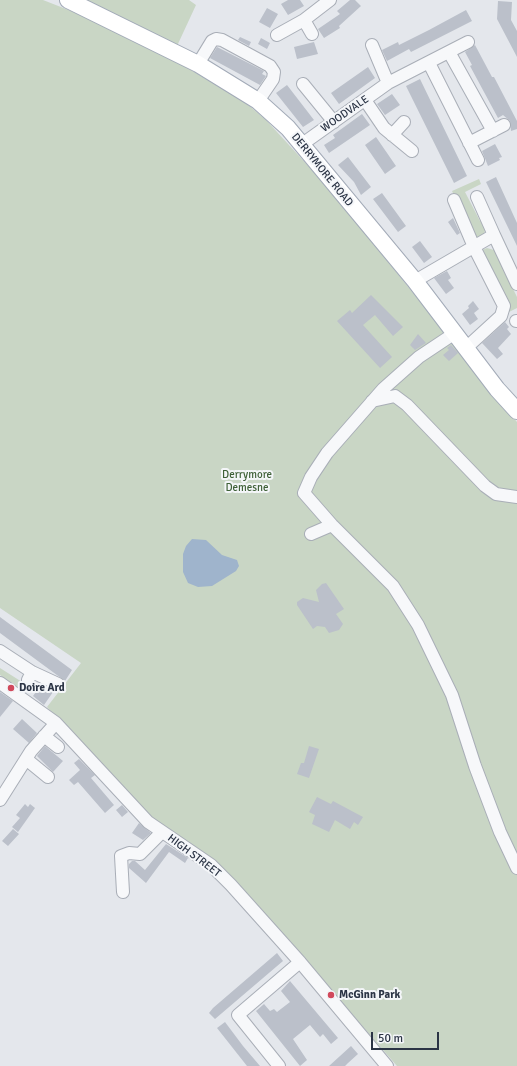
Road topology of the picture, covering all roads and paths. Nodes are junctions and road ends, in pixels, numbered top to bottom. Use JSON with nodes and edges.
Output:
{"nodes":[{"id":1,"x":68,"y":0,"type":"edge"},
{"id":2,"x":330,"y":0,"type":"edge"},
{"id":3,"x":304,"y":20,"type":"junction"},
{"id":4,"x":312,"y":34,"type":"dead end"},
{"id":5,"x":277,"y":35,"type":"dead end"},
{"id":6,"x":468,"y":42,"type":"dead end"},
{"id":7,"x":372,"y":45,"type":"dead end"},
{"id":8,"x":449,"y":52,"type":"junction"},
{"id":9,"x":429,"y":63,"type":"junction"},
{"id":10,"x":198,"y":64,"type":"junction"},
{"id":11,"x":388,"y":83,"type":"junction"},
{"id":12,"x":303,"y":84,"type":"dead end"},
{"id":13,"x":365,"y":100,"type":"junction"},
{"id":14,"x":258,"y":101,"type":"junction"},
{"id":15,"x":334,"y":122,"type":"junction"},
{"id":16,"x":404,"y":122,"type":"dead end"},
{"id":17,"x":504,"y":125,"type":"dead end"},
{"id":18,"x":493,"y":131,"type":"junction"},
{"id":19,"x":392,"y":135,"type":"junction"},
{"id":20,"x":469,"y":143,"type":"junction"},
{"id":21,"x":301,"y":145,"type":"junction"},
{"id":22,"x":412,"y":151,"type":"dead end"},
{"id":23,"x":478,"y":160,"type":"dead end"},
{"id":24,"x":477,"y":197,"type":"dead end"},
{"id":25,"x":454,"y":200,"type":"dead end"},
{"id":26,"x":494,"y":236,"type":"junction"},
{"id":27,"x":474,"y":247,"type":"junction"},
{"id":28,"x":415,"y":281,"type":"junction"},
{"id":29,"x":517,"y":284,"type":"edge"},
{"id":30,"x":455,"y":333,"type":"junction"},
{"id":31,"x":466,"y":348,"type":"junction"},
{"id":32,"x":372,"y":401,"type":"junction"},
{"id":33,"x":517,"y":411,"type":"edge"},
{"id":34,"x":517,"y":497,"type":"edge"},
{"id":35,"x":332,"y":525,"type":"junction"},
{"id":36,"x":312,"y":534,"type":"dead end"},
{"id":37,"x":0,"y":651,"type":"edge"},
{"id":38,"x":0,"y":683,"type":"edge"},
{"id":39,"x":58,"y":684,"type":"dead end"},
{"id":40,"x":56,"y":723,"type":"junction"},
{"id":41,"x":44,"y":736,"type":"junction"},
{"id":42,"x":58,"y":747,"type":"dead end"},
{"id":43,"x":26,"y":759,"type":"junction"},
{"id":44,"x":48,"y":777,"type":"dead end"},
{"id":45,"x":0,"y":800,"type":"edge"},
{"id":46,"x":162,"y":832,"type":"junction"},
{"id":47,"x":517,"y":868,"type":"edge"},
{"id":48,"x":123,"y":892,"type":"dead end"},
{"id":49,"x":300,"y":962,"type":"junction"},
{"id":50,"x":380,"y":1064,"type":"edge"},
{"id":51,"x":279,"y":1066,"type":"edge"}],
"edges":[{"from":1,"to":10,"type":"main road","name":"DERRYMORE ROAD"},
{"from":2,"to":3,"type":"street"},
{"from":3,"to":4,"type":"street"},
{"from":3,"to":5,"type":"street"},
{"from":6,"to":8,"type":"street","name":"WOODVALE"},
{"from":7,"to":11,"type":"street"},
{"from":8,"to":9,"type":"street","name":"WOODVALE"},
{"from":8,"to":18,"type":"street"},
{"from":9,"to":11,"type":"street","name":"WOODVALE"},
{"from":9,"to":20,"type":"street"},
{"from":10,"to":14,"type":"main road","name":"DERRYMORE ROAD"},
{"from":10,"to":14,"type":"street"},
{"from":11,"to":13,"type":"street","name":"WOODVALE"},
{"from":12,"to":15,"type":"street"},
{"from":13,"to":15,"type":"street","name":"WOODVALE"},
{"from":13,"to":19,"type":"street"},
{"from":14,"to":21,"type":"main road","name":"DERRYMORE ROAD"},
{"from":15,"to":21,"type":"street","name":"WOODVALE"},
{"from":16,"to":19,"type":"street"},
{"from":17,"to":18,"type":"street"},
{"from":18,"to":20,"type":"street"},
{"from":19,"to":22,"type":"street"},
{"from":20,"to":23,"type":"street"},
{"from":21,"to":28,"type":"main road","name":"DERRYMORE ROAD"},
{"from":24,"to":26,"type":"street"},
{"from":25,"to":27,"type":"street"},
{"from":26,"to":27,"type":"street"},
{"from":26,"to":29,"type":"street"},
{"from":27,"to":28,"type":"street"},
{"from":27,"to":31,"type":"street"},
{"from":28,"to":30,"type":"main road","name":"DERRYMORE ROAD"},
{"from":30,"to":31,"type":"main road","name":"DERRYMORE ROAD"},
{"from":30,"to":32,"type":"street"},
{"from":31,"to":33,"type":"main road","name":"DERRYMORE ROAD"},
{"from":32,"to":34,"type":"street"},
{"from":32,"to":35,"type":"street"},
{"from":35,"to":36,"type":"street"},
{"from":35,"to":47,"type":"street"},
{"from":37,"to":39,"type":"street"},
{"from":38,"to":40,"type":"street","name":"HIGH STREET"},
{"from":40,"to":41,"type":"street"},
{"from":40,"to":46,"type":"street","name":"HIGH STREET"},
{"from":41,"to":42,"type":"street"},
{"from":41,"to":43,"type":"street"},
{"from":43,"to":44,"type":"street"},
{"from":43,"to":45,"type":"street"},
{"from":46,"to":48,"type":"street"},
{"from":46,"to":49,"type":"street","name":"HIGH STREET"},
{"from":49,"to":50,"type":"street","name":"HIGH STREET"},
{"from":49,"to":51,"type":"street"}]}
